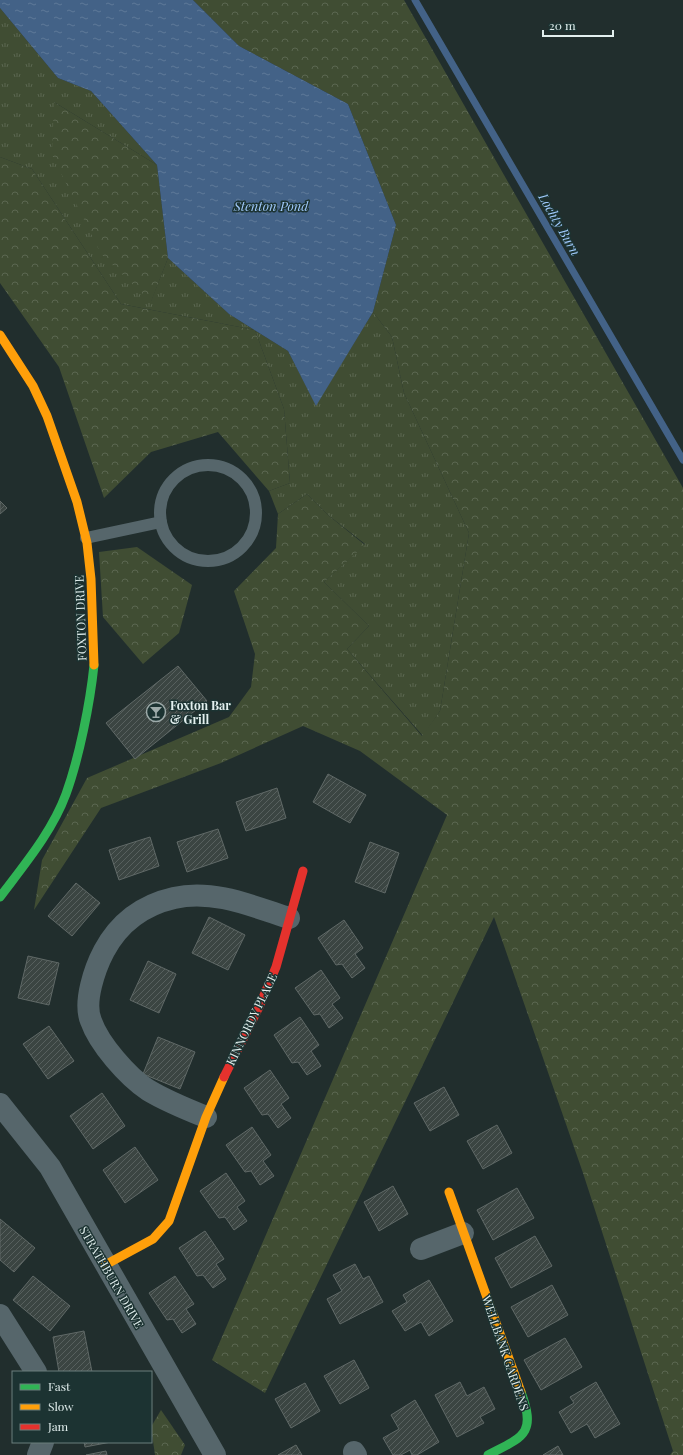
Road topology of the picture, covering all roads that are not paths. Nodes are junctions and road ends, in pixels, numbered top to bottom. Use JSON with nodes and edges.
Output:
{"nodes":[{"id":1,"x":0,"y":335,"type":"edge"},
{"id":2,"x":161,"y":522,"type":"junction"},
{"id":3,"x":86,"y":538,"type":"junction"},
{"id":4,"x":303,"y":871,"type":"dead end"},
{"id":5,"x":0,"y":897,"type":"edge"},
{"id":6,"x":289,"y":918,"type":"junction"},
{"id":7,"x":0,"y":1104,"type":"edge"},
{"id":8,"x":206,"y":1117,"type":"junction"},
{"id":9,"x":449,"y":1192,"type":"dead end"},
{"id":10,"x":463,"y":1233,"type":"junction"},
{"id":11,"x":421,"y":1250,"type":"dead end"},
{"id":12,"x":105,"y":1265,"type":"junction"},
{"id":13,"x":0,"y":1315,"type":"edge"},
{"id":14,"x":35,"y":1371,"type":"edge"},
{"id":15,"x":43,"y":1443,"type":"edge"},
{"id":16,"x":38,"y":1455,"type":"edge"},
{"id":17,"x":215,"y":1455,"type":"edge"},
{"id":18,"x":488,"y":1455,"type":"edge"}],
"edges":[{"from":1,"to":3,"type":"street","name":"FOXTON DRIVE"},
{"from":2,"to":2,"type":"lane"},
{"from":2,"to":3,"type":"lane"},
{"from":3,"to":5,"type":"street","name":"FOXTON DRIVE"},
{"from":4,"to":6,"type":"street","name":"KINNORDY PLACE"},
{"from":6,"to":8,"type":"street","name":"KINNORDY PLACE"},
{"from":6,"to":8,"type":"street"},
{"from":7,"to":12,"type":"street","name":"STRATHBURN DRIVE"},
{"from":8,"to":12,"type":"street","name":"KINNORDY PLACE"},
{"from":9,"to":10,"type":"street","name":"WELLBANK GARDENS"},
{"from":10,"to":11,"type":"street"},
{"from":10,"to":18,"type":"street","name":"WELLBANK GARDENS"},
{"from":12,"to":17,"type":"street","name":"STRATHBURN DRIVE"},
{"from":13,"to":14,"type":"street"},
{"from":15,"to":16,"type":"street"}]}
